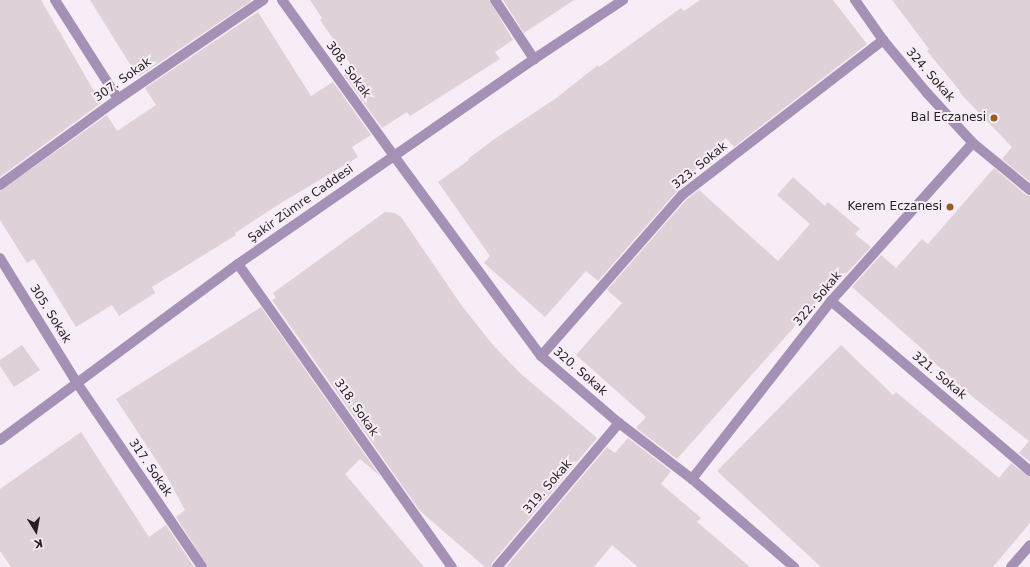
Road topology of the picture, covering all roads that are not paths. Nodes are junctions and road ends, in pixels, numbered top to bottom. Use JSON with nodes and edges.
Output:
{"nodes":[{"id":1,"x":56,"y":0,"type":"edge"},
{"id":2,"x":263,"y":0,"type":"edge"},
{"id":3,"x":282,"y":0,"type":"edge"},
{"id":4,"x":495,"y":0,"type":"edge"},
{"id":5,"x":623,"y":0,"type":"edge"},
{"id":6,"x":855,"y":0,"type":"edge"},
{"id":7,"x":884,"y":40,"type":"junction"},
{"id":8,"x":534,"y":59,"type":"junction"},
{"id":9,"x":118,"y":99,"type":"junction"},
{"id":10,"x":973,"y":143,"type":"junction"},
{"id":11,"x":394,"y":156,"type":"junction"},
{"id":12,"x":0,"y":185,"type":"edge"},
{"id":13,"x":1030,"y":190,"type":"edge"},
{"id":14,"x":0,"y":258,"type":"edge"},
{"id":15,"x":238,"y":264,"type":"junction"},
{"id":16,"x":831,"y":301,"type":"junction"},
{"id":17,"x":541,"y":356,"type":"junction"},
{"id":18,"x":77,"y":383,"type":"junction"},
{"id":19,"x":619,"y":423,"type":"junction"},
{"id":20,"x":0,"y":440,"type":"edge"},
{"id":21,"x":1030,"y":471,"type":"edge"},
{"id":22,"x":692,"y":479,"type":"junction"},
{"id":23,"x":1030,"y":545,"type":"edge"},
{"id":24,"x":202,"y":567,"type":"edge"},
{"id":25,"x":452,"y":567,"type":"edge"},
{"id":26,"x":497,"y":567,"type":"edge"},
{"id":27,"x":794,"y":567,"type":"edge"},
{"id":28,"x":1011,"y":567,"type":"edge"}],
"edges":[{"from":1,"to":9,"type":"street"},
{"from":2,"to":9,"type":"street","name":"307. Sokak"},
{"from":3,"to":11,"type":"street","name":"308. Sokak"},
{"from":4,"to":8,"type":"street"},
{"from":5,"to":8,"type":"street","name":"Şakir Zümre Caddesi"},
{"from":6,"to":7,"type":"street","name":"324. Sokak"},
{"from":7,"to":10,"type":"street","name":"324. Sokak"},
{"from":7,"to":17,"type":"street","name":"323. Sokak"},
{"from":8,"to":11,"type":"street","name":"Şakir Zümre Caddesi"},
{"from":9,"to":12,"type":"street","name":"307. Sokak"},
{"from":10,"to":13,"type":"street","name":"324. Sokak"},
{"from":10,"to":16,"type":"street","name":"322. Sokak"},
{"from":11,"to":15,"type":"street","name":"Şakir Zümre Caddesi"},
{"from":11,"to":17,"type":"street","name":"320. Sokak"},
{"from":14,"to":18,"type":"street","name":"305. Sokak"},
{"from":15,"to":18,"type":"street","name":"Şakir Zümre Caddesi"},
{"from":15,"to":25,"type":"street","name":"318. Sokak"},
{"from":16,"to":21,"type":"street","name":"321. Sokak"},
{"from":16,"to":22,"type":"street","name":"322. Sokak"},
{"from":17,"to":19,"type":"street","name":"320. Sokak"},
{"from":18,"to":20,"type":"street","name":"Şakir Zümre Caddesi"},
{"from":18,"to":24,"type":"street","name":"317. Sokak"},
{"from":19,"to":22,"type":"street","name":"320. Sokak"},
{"from":19,"to":26,"type":"street","name":"319. Sokak"},
{"from":22,"to":27,"type":"street","name":"320. Sokak"},
{"from":23,"to":28,"type":"street"}]}
